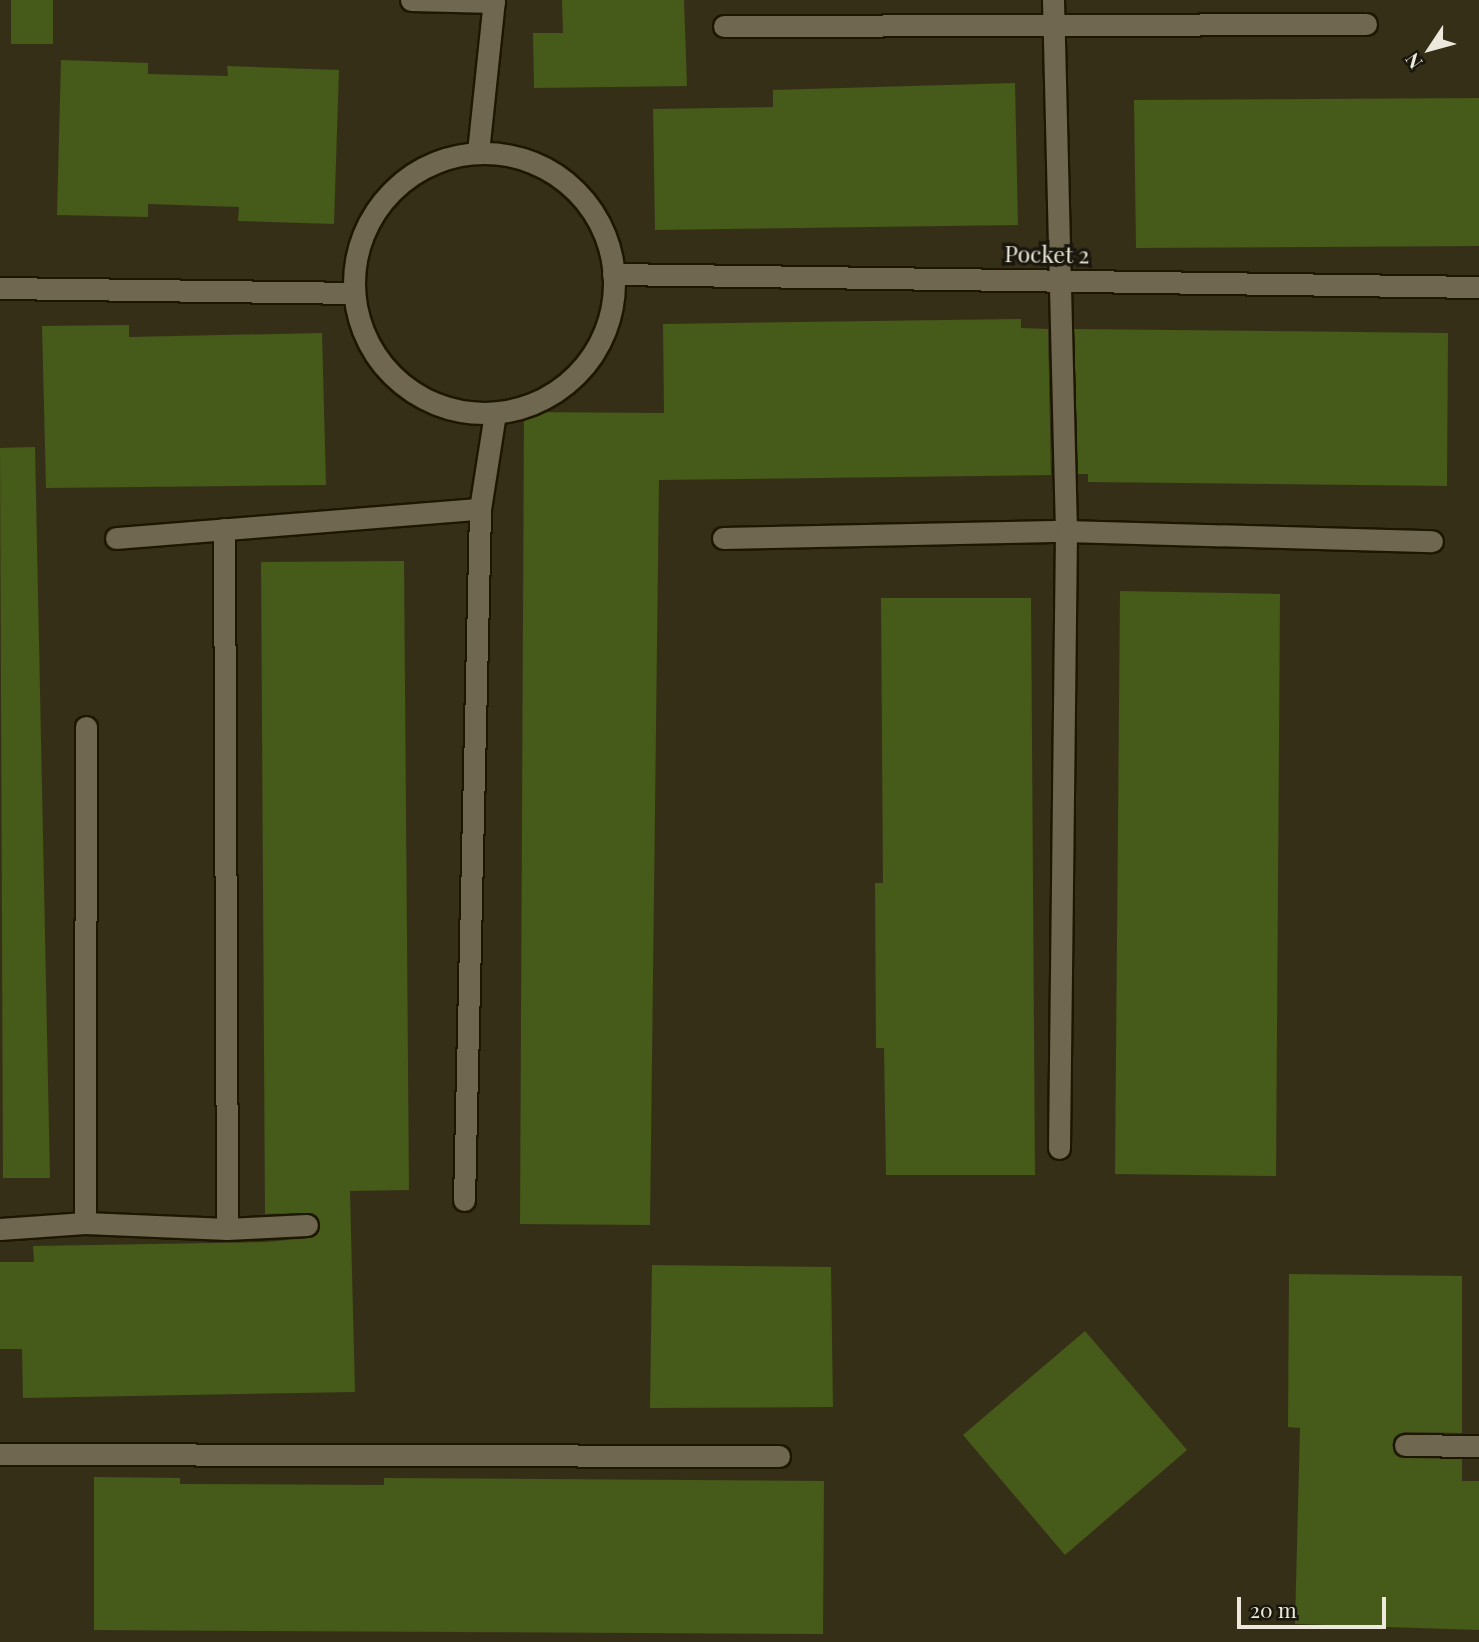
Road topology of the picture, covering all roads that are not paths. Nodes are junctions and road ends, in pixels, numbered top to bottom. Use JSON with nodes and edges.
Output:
{"nodes":[{"id":1,"x":411,"y":0,"type":"edge"},
{"id":2,"x":1053,"y":0,"type":"edge"},
{"id":3,"x":494,"y":1,"type":"edge"},
{"id":4,"x":1366,"y":24,"type":"dead end"},
{"id":5,"x":724,"y":26,"type":"dead end"},
{"id":6,"x":1053,"y":26,"type":"junction"},
{"id":7,"x":478,"y":152,"type":"junction"},
{"id":8,"x":613,"y":274,"type":"junction"},
{"id":9,"x":1059,"y":281,"type":"junction"},
{"id":10,"x":1479,"y":287,"type":"edge"},
{"id":11,"x":0,"y":288,"type":"edge"},
{"id":12,"x":354,"y":293,"type":"junction"},
{"id":13,"x":495,"y":413,"type":"junction"},
{"id":14,"x":480,"y":509,"type":"junction"},
{"id":15,"x":224,"y":529,"type":"junction"},
{"id":16,"x":1066,"y":531,"type":"junction"},
{"id":17,"x":116,"y":538,"type":"dead end"},
{"id":18,"x":723,"y":538,"type":"dead end"},
{"id":19,"x":1432,"y":541,"type":"dead end"},
{"id":20,"x":86,"y":727,"type":"dead end"},
{"id":21,"x":1059,"y":1148,"type":"dead end"},
{"id":22,"x":464,"y":1200,"type":"dead end"},
{"id":23,"x":85,"y":1223,"type":"junction"},
{"id":24,"x":307,"y":1225,"type":"dead end"},
{"id":25,"x":0,"y":1229,"type":"edge"},
{"id":26,"x":227,"y":1229,"type":"junction"},
{"id":27,"x":1405,"y":1445,"type":"dead end"},
{"id":28,"x":1479,"y":1446,"type":"edge"},
{"id":29,"x":0,"y":1454,"type":"edge"},
{"id":30,"x":779,"y":1456,"type":"dead end"}],
"edges":[{"from":1,"to":3,"type":"street"},
{"from":2,"to":6,"type":"street"},
{"from":3,"to":7,"type":"street"},
{"from":4,"to":6,"type":"street"},
{"from":5,"to":6,"type":"street"},
{"from":6,"to":9,"type":"street"},
{"from":7,"to":8,"type":"street"},
{"from":7,"to":12,"type":"street"},
{"from":8,"to":9,"type":"street","name":"Pocket 2"},
{"from":8,"to":13,"type":"street"},
{"from":9,"to":10,"type":"street","name":"Pocket 2"},
{"from":9,"to":16,"type":"street"},
{"from":11,"to":12,"type":"street"},
{"from":12,"to":13,"type":"street"},
{"from":13,"to":14,"type":"street"},
{"from":14,"to":15,"type":"street"},
{"from":14,"to":22,"type":"street"},
{"from":15,"to":17,"type":"street"},
{"from":15,"to":26,"type":"street"},
{"from":16,"to":18,"type":"street"},
{"from":16,"to":19,"type":"street"},
{"from":16,"to":21,"type":"street"},
{"from":20,"to":23,"type":"street"},
{"from":23,"to":25,"type":"street"},
{"from":23,"to":26,"type":"street"},
{"from":24,"to":26,"type":"street"},
{"from":27,"to":28,"type":"street"},
{"from":29,"to":30,"type":"street"}]}
